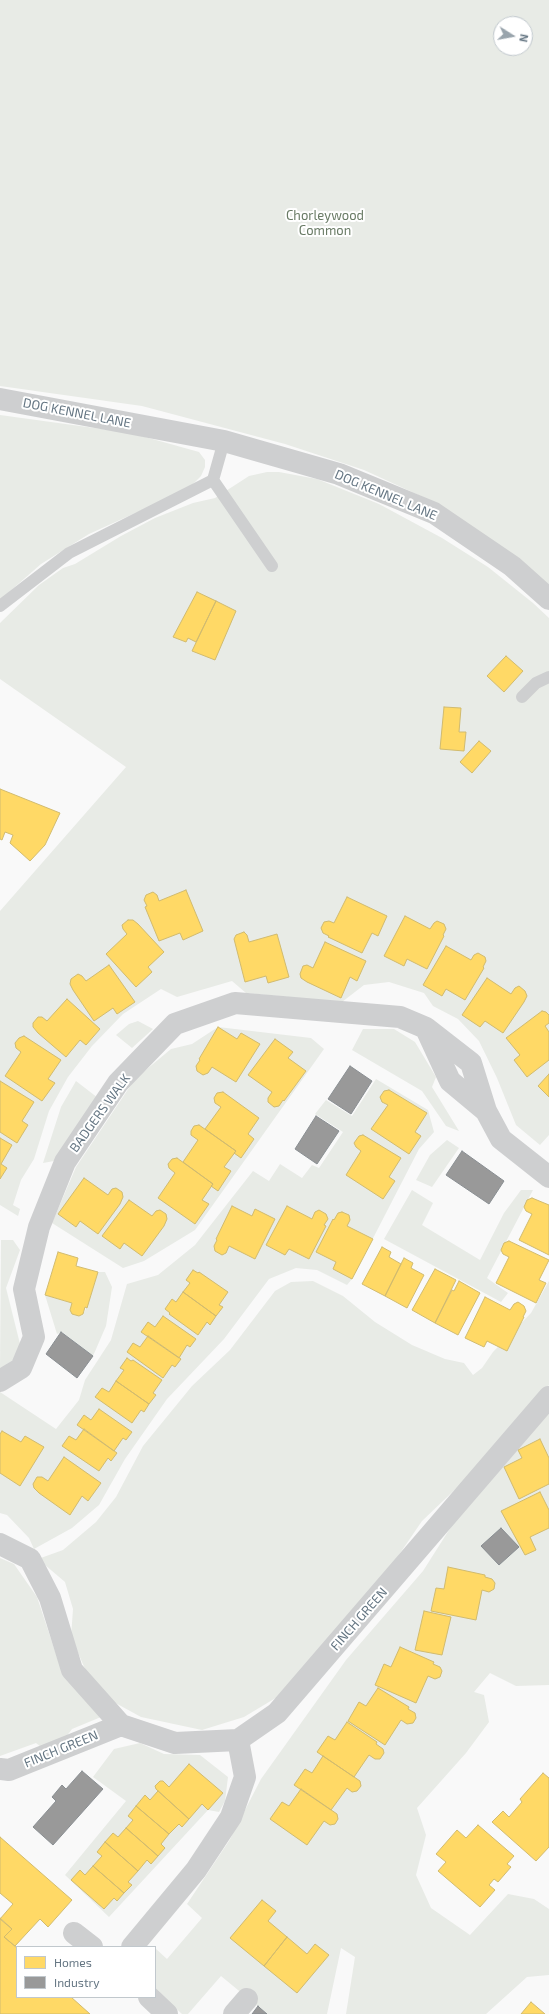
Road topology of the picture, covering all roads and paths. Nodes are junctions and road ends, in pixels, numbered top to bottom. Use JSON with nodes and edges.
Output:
{"nodes":[{"id":1,"x":0,"y":399,"type":"edge"},
{"id":2,"x":224,"y":441,"type":"junction"},
{"id":3,"x":213,"y":480,"type":"junction"},
{"id":4,"x":272,"y":566,"type":"dead end"},
{"id":5,"x":549,"y":599,"type":"edge"},
{"id":6,"x":0,"y":606,"type":"edge"},
{"id":7,"x":549,"y":677,"type":"edge"},
{"id":8,"x":522,"y":697,"type":"dead end"},
{"id":9,"x":549,"y":1176,"type":"edge"},
{"id":10,"x":0,"y":1381,"type":"edge"},
{"id":11,"x":549,"y":1397,"type":"edge"},
{"id":12,"x":0,"y":1544,"type":"edge"},
{"id":13,"x":121,"y":1725,"type":"junction"},
{"id":14,"x":238,"y":1740,"type":"junction"},
{"id":15,"x":0,"y":1769,"type":"edge"},
{"id":16,"x":74,"y":1933,"type":"dead end"},
{"id":17,"x":91,"y":1946,"type":"edge"},
{"id":18,"x":133,"y":1946,"type":"edge"},
{"id":19,"x":150,"y":1998,"type":"edge"},
{"id":20,"x":167,"y":2014,"type":"edge"}],
"edges":[{"from":1,"to":2,"type":"street","name":"DOG KENNEL LANE"},
{"from":2,"to":3,"type":"lane"},
{"from":2,"to":5,"type":"street","name":"DOG KENNEL LANE"},
{"from":3,"to":4,"type":"lane"},
{"from":3,"to":6,"type":"lane"},
{"from":7,"to":8,"type":"lane"},
{"from":9,"to":10,"type":"street","name":"BADGERS WALK"},
{"from":11,"to":14,"type":"street","name":"FINCH GREEN"},
{"from":12,"to":13,"type":"street"},
{"from":13,"to":14,"type":"street"},
{"from":13,"to":15,"type":"street","name":"FINCH GREEN"},
{"from":14,"to":18,"type":"street"},
{"from":16,"to":17,"type":"street"},
{"from":19,"to":20,"type":"street"}]}
